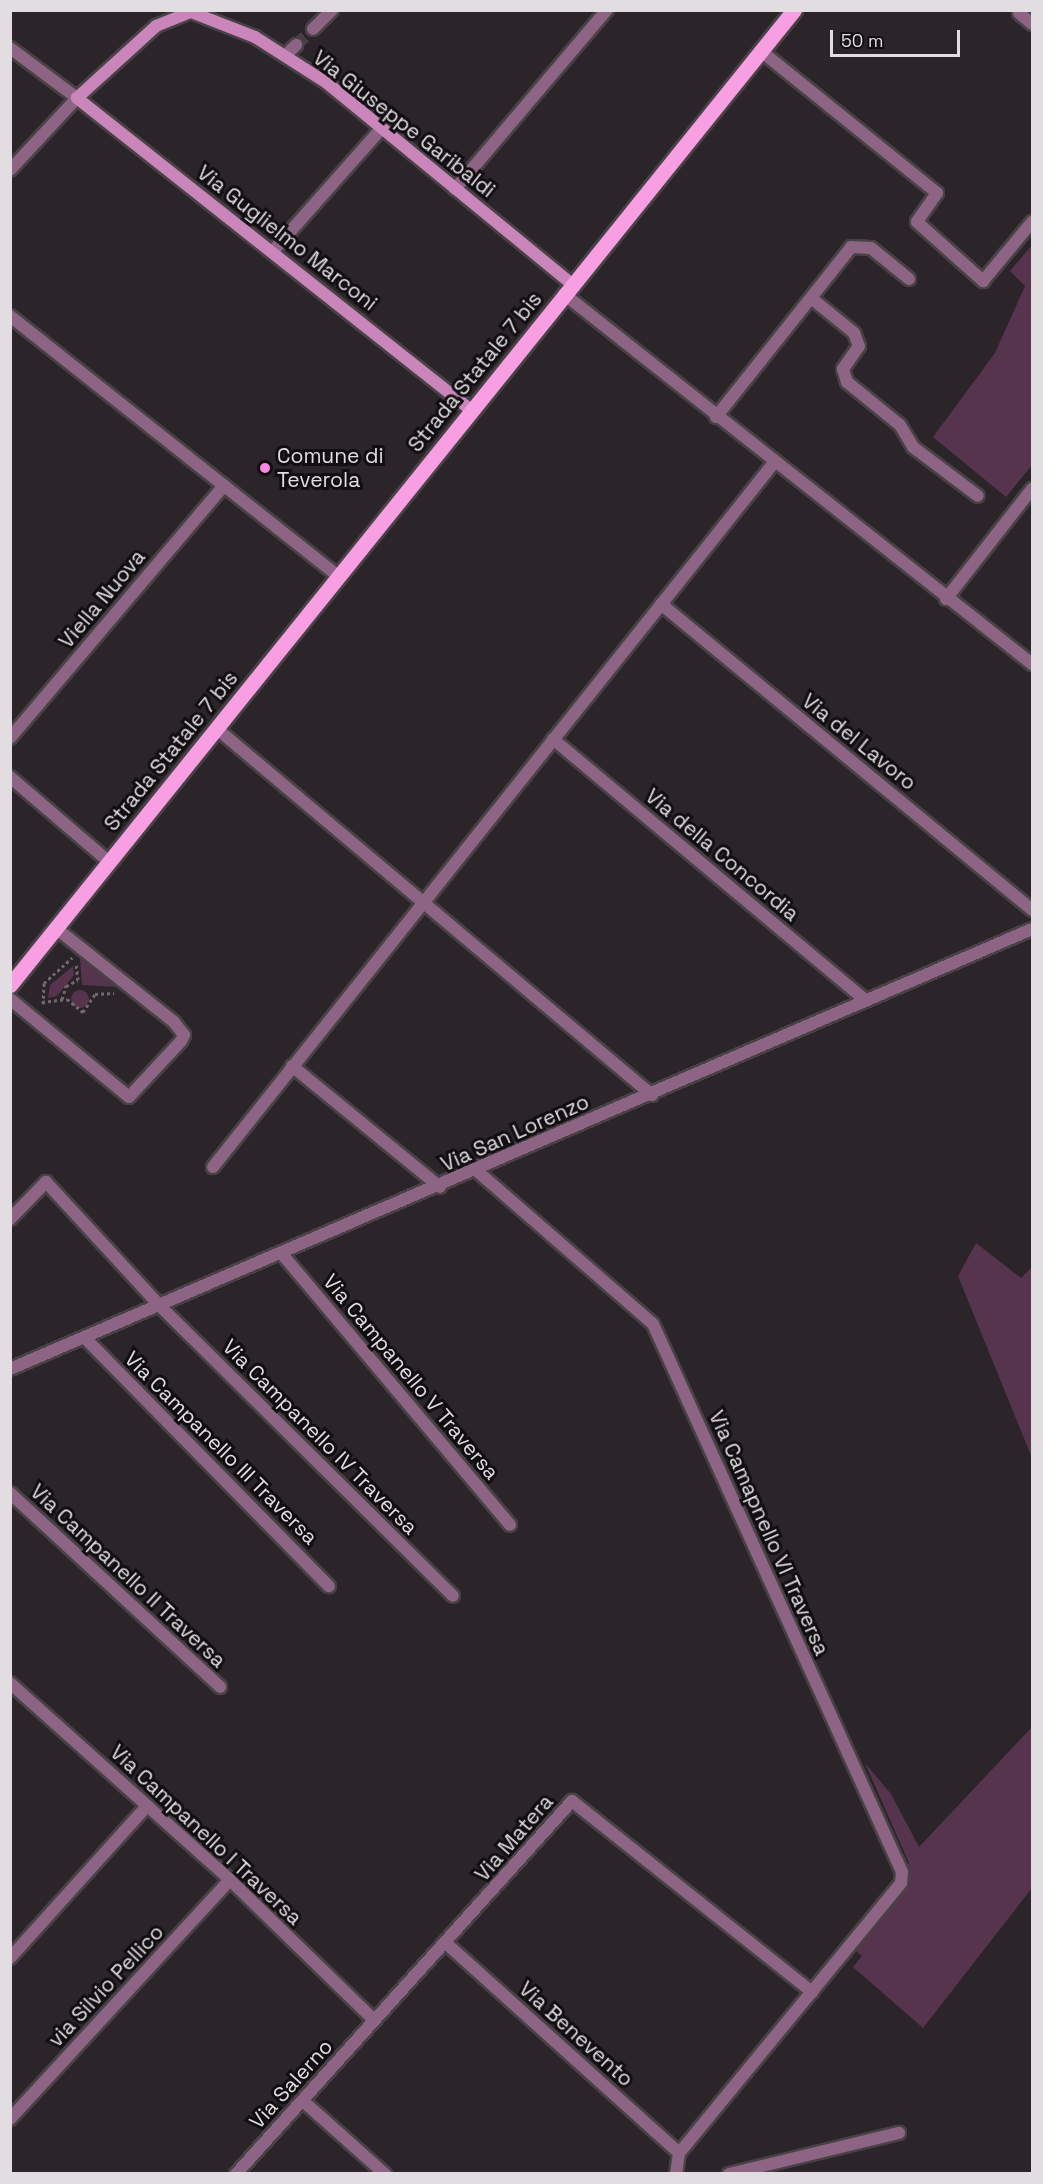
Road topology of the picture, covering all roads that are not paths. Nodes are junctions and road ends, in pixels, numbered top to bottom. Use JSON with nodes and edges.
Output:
{"nodes":[{"id":1,"x":332,"y":10,"type":"edge"},
{"id":2,"x":607,"y":10,"type":"edge"},
{"id":3,"x":794,"y":10,"type":"edge"},
{"id":4,"x":191,"y":11,"type":"edge"},
{"id":5,"x":1019,"y":13,"type":"dead end"},
{"id":6,"x":1032,"y":24,"type":"edge"},
{"id":7,"x":313,"y":29,"type":"tunnel mouth"},
{"id":8,"x":297,"y":45,"type":"tunnel mouth"},
{"id":9,"x":10,"y":48,"type":"edge"},
{"id":10,"x":761,"y":51,"type":"junction"},
{"id":11,"x":285,"y":56,"type":"junction"},
{"id":12,"x":77,"y":98,"type":"junction"},
{"id":13,"x":382,"y":128,"type":"junction"},
{"id":14,"x":10,"y":170,"type":"edge"},
{"id":15,"x":456,"y":189,"type":"junction"},
{"id":16,"x":1032,"y":222,"type":"edge"},
{"id":17,"x":273,"y":251,"type":"junction"},
{"id":18,"x":909,"y":279,"type":"dead end"},
{"id":19,"x":568,"y":289,"type":"junction"},
{"id":20,"x":811,"y":298,"type":"junction"},
{"id":21,"x":10,"y":316,"type":"edge"},
{"id":22,"x":471,"y":410,"type":"junction"},
{"id":23,"x":716,"y":417,"type":"junction"},
{"id":24,"x":773,"y":464,"type":"junction"},
{"id":25,"x":224,"y":486,"type":"junction"},
{"id":26,"x":1032,"y":489,"type":"edge"},
{"id":27,"x":978,"y":496,"type":"dead end"},
{"id":28,"x":338,"y":576,"type":"junction"},
{"id":29,"x":946,"y":599,"type":"junction"},
{"id":30,"x":661,"y":604,"type":"junction"},
{"id":31,"x":1032,"y":664,"type":"edge"},
{"id":32,"x":216,"y":728,"type":"junction"},
{"id":33,"x":10,"y":738,"type":"edge"},
{"id":34,"x":553,"y":739,"type":"junction"},
{"id":35,"x":10,"y":777,"type":"edge"},
{"id":36,"x":109,"y":862,"type":"junction"},
{"id":37,"x":423,"y":902,"type":"junction"},
{"id":38,"x":1032,"y":910,"type":"edge"},
{"id":39,"x":56,"y":928,"type":"junction"},
{"id":40,"x":1032,"y":929,"type":"edge"},
{"id":41,"x":10,"y":985,"type":"edge"},
{"id":42,"x":10,"y":999,"type":"edge"},
{"id":43,"x":866,"y":1001,"type":"junction"},
{"id":44,"x":292,"y":1066,"type":"junction"},
{"id":45,"x":652,"y":1095,"type":"junction"},
{"id":46,"x":213,"y":1167,"type":"dead end"},
{"id":47,"x":477,"y":1171,"type":"junction"},
{"id":48,"x":440,"y":1187,"type":"junction"},
{"id":49,"x":10,"y":1219,"type":"edge"},
{"id":50,"x":282,"y":1254,"type":"junction"},
{"id":51,"x":160,"y":1306,"type":"junction"},
{"id":52,"x":85,"y":1338,"type":"junction"},
{"id":53,"x":10,"y":1369,"type":"edge"},
{"id":54,"x":10,"y":1493,"type":"edge"},
{"id":55,"x":510,"y":1525,"type":"dead end"},
{"id":56,"x":329,"y":1586,"type":"dead end"},
{"id":57,"x":453,"y":1596,"type":"dead end"},
{"id":58,"x":10,"y":1683,"type":"edge"},
{"id":59,"x":220,"y":1687,"type":"dead end"},
{"id":60,"x":147,"y":1806,"type":"junction"},
{"id":61,"x":230,"y":1880,"type":"junction"},
{"id":62,"x":447,"y":1944,"type":"junction"},
{"id":63,"x":10,"y":1958,"type":"edge"},
{"id":64,"x":812,"y":1992,"type":"junction"},
{"id":65,"x":373,"y":2019,"type":"junction"},
{"id":66,"x":303,"y":2101,"type":"junction"},
{"id":67,"x":10,"y":2119,"type":"edge"},
{"id":68,"x":899,"y":2133,"type":"dead end"},
{"id":69,"x":679,"y":2153,"type":"junction"},
{"id":70,"x":236,"y":2174,"type":"edge"},
{"id":71,"x":385,"y":2174,"type":"edge"},
{"id":72,"x":675,"y":2174,"type":"edge"},
{"id":73,"x":729,"y":2174,"type":"edge"}],
"edges":[{"from":1,"to":7,"type":"street"},
{"from":2,"to":15,"type":"street"},
{"from":3,"to":10,"type":"main road","name":"Strada Statale 7 bis"},
{"from":4,"to":11,"type":"street","name":"Via Giuseppe Garibaldi"},
{"from":4,"to":12,"type":"street","name":"Via Giuseppe Garibaldi"},
{"from":5,"to":6,"type":"street"},
{"from":8,"to":11,"type":"street"},
{"from":9,"to":12,"type":"street"},
{"from":10,"to":16,"type":"street"},
{"from":10,"to":19,"type":"main road","name":"Strada Statale 7 bis"},
{"from":11,"to":13,"type":"street","name":"Via Giuseppe Garibaldi"},
{"from":12,"to":14,"type":"street","name":"Via Giuseppe Garibaldi"},
{"from":12,"to":17,"type":"street","name":"Via Guglielmo Marconi"},
{"from":13,"to":15,"type":"street","name":"Via Giuseppe Garibaldi"},
{"from":13,"to":17,"type":"street"},
{"from":15,"to":19,"type":"street","name":"Via Giuseppe Garibaldi"},
{"from":17,"to":22,"type":"street","name":"Via Guglielmo Marconi"},
{"from":18,"to":20,"type":"street"},
{"from":19,"to":22,"type":"main road","name":"Strada Statale 7 bis"},
{"from":19,"to":23,"type":"street"},
{"from":20,"to":23,"type":"street"},
{"from":20,"to":27,"type":"street"},
{"from":21,"to":25,"type":"street"},
{"from":22,"to":28,"type":"main road","name":"Strada Statale 7 bis"},
{"from":23,"to":24,"type":"street"},
{"from":24,"to":29,"type":"street"},
{"from":24,"to":30,"type":"street"},
{"from":25,"to":28,"type":"street"},
{"from":25,"to":33,"type":"street","name":"Viella Nuova"},
{"from":26,"to":29,"type":"street"},
{"from":28,"to":32,"type":"main road","name":"Strada Statale 7 bis"},
{"from":29,"to":31,"type":"street"},
{"from":30,"to":34,"type":"street"},
{"from":30,"to":38,"type":"street","name":"Via del Lavoro"},
{"from":32,"to":36,"type":"main road","name":"Strada Statale 7 bis"},
{"from":32,"to":37,"type":"street"},
{"from":34,"to":37,"type":"street"},
{"from":34,"to":43,"type":"street","name":"Via della Concordia"},
{"from":35,"to":36,"type":"street"},
{"from":36,"to":39,"type":"main road","name":"Strada Statale 7 bis"},
{"from":37,"to":44,"type":"street"},
{"from":37,"to":45,"type":"street"},
{"from":39,"to":41,"type":"main road","name":"Strada Statale 7 bis"},
{"from":39,"to":42,"type":"street"},
{"from":40,"to":43,"type":"street","name":"Via San Lorenzo"},
{"from":43,"to":45,"type":"street","name":"Via San Lorenzo"},
{"from":44,"to":46,"type":"street"},
{"from":44,"to":48,"type":"street"},
{"from":45,"to":47,"type":"street","name":"Via San Lorenzo"},
{"from":47,"to":48,"type":"street","name":"Via San Lorenzo"},
{"from":47,"to":64,"type":"street","name":"Via Camapnello VI Traversa"},
{"from":48,"to":50,"type":"street","name":"Via San Lorenzo"},
{"from":49,"to":51,"type":"street","name":"Via Campanello IV Traversa"},
{"from":50,"to":51,"type":"street","name":"Via San Lorenzo"},
{"from":50,"to":55,"type":"street","name":"Via Campanello V Traversa"},
{"from":51,"to":52,"type":"street","name":"Via San Lorenzo"},
{"from":51,"to":57,"type":"street","name":"Via Campanello IV Traversa"},
{"from":52,"to":53,"type":"street","name":"Via San Lorenzo"},
{"from":52,"to":56,"type":"street","name":"Via Campanello III Traversa"},
{"from":54,"to":59,"type":"street","name":"Via Campanello II Traversa"},
{"from":58,"to":60,"type":"street","name":"Via Campanello I Traversa"},
{"from":60,"to":61,"type":"street","name":"Via Campanello I Traversa"},
{"from":60,"to":63,"type":"street"},
{"from":61,"to":65,"type":"street","name":"Via Campanello I Traversa"},
{"from":61,"to":67,"type":"street","name":"via Silvio Pellico"},
{"from":62,"to":64,"type":"street","name":"Via Matera"},
{"from":62,"to":65,"type":"street","name":"Via Matera"},
{"from":62,"to":69,"type":"street","name":"Via Benevento"},
{"from":64,"to":69,"type":"street","name":"Via Camapnello VI Traversa"},
{"from":65,"to":66,"type":"street","name":"Via Salerno"},
{"from":66,"to":70,"type":"street","name":"Via Salerno"},
{"from":66,"to":71,"type":"street"},
{"from":68,"to":73,"type":"street"},
{"from":69,"to":72,"type":"street"}]}
